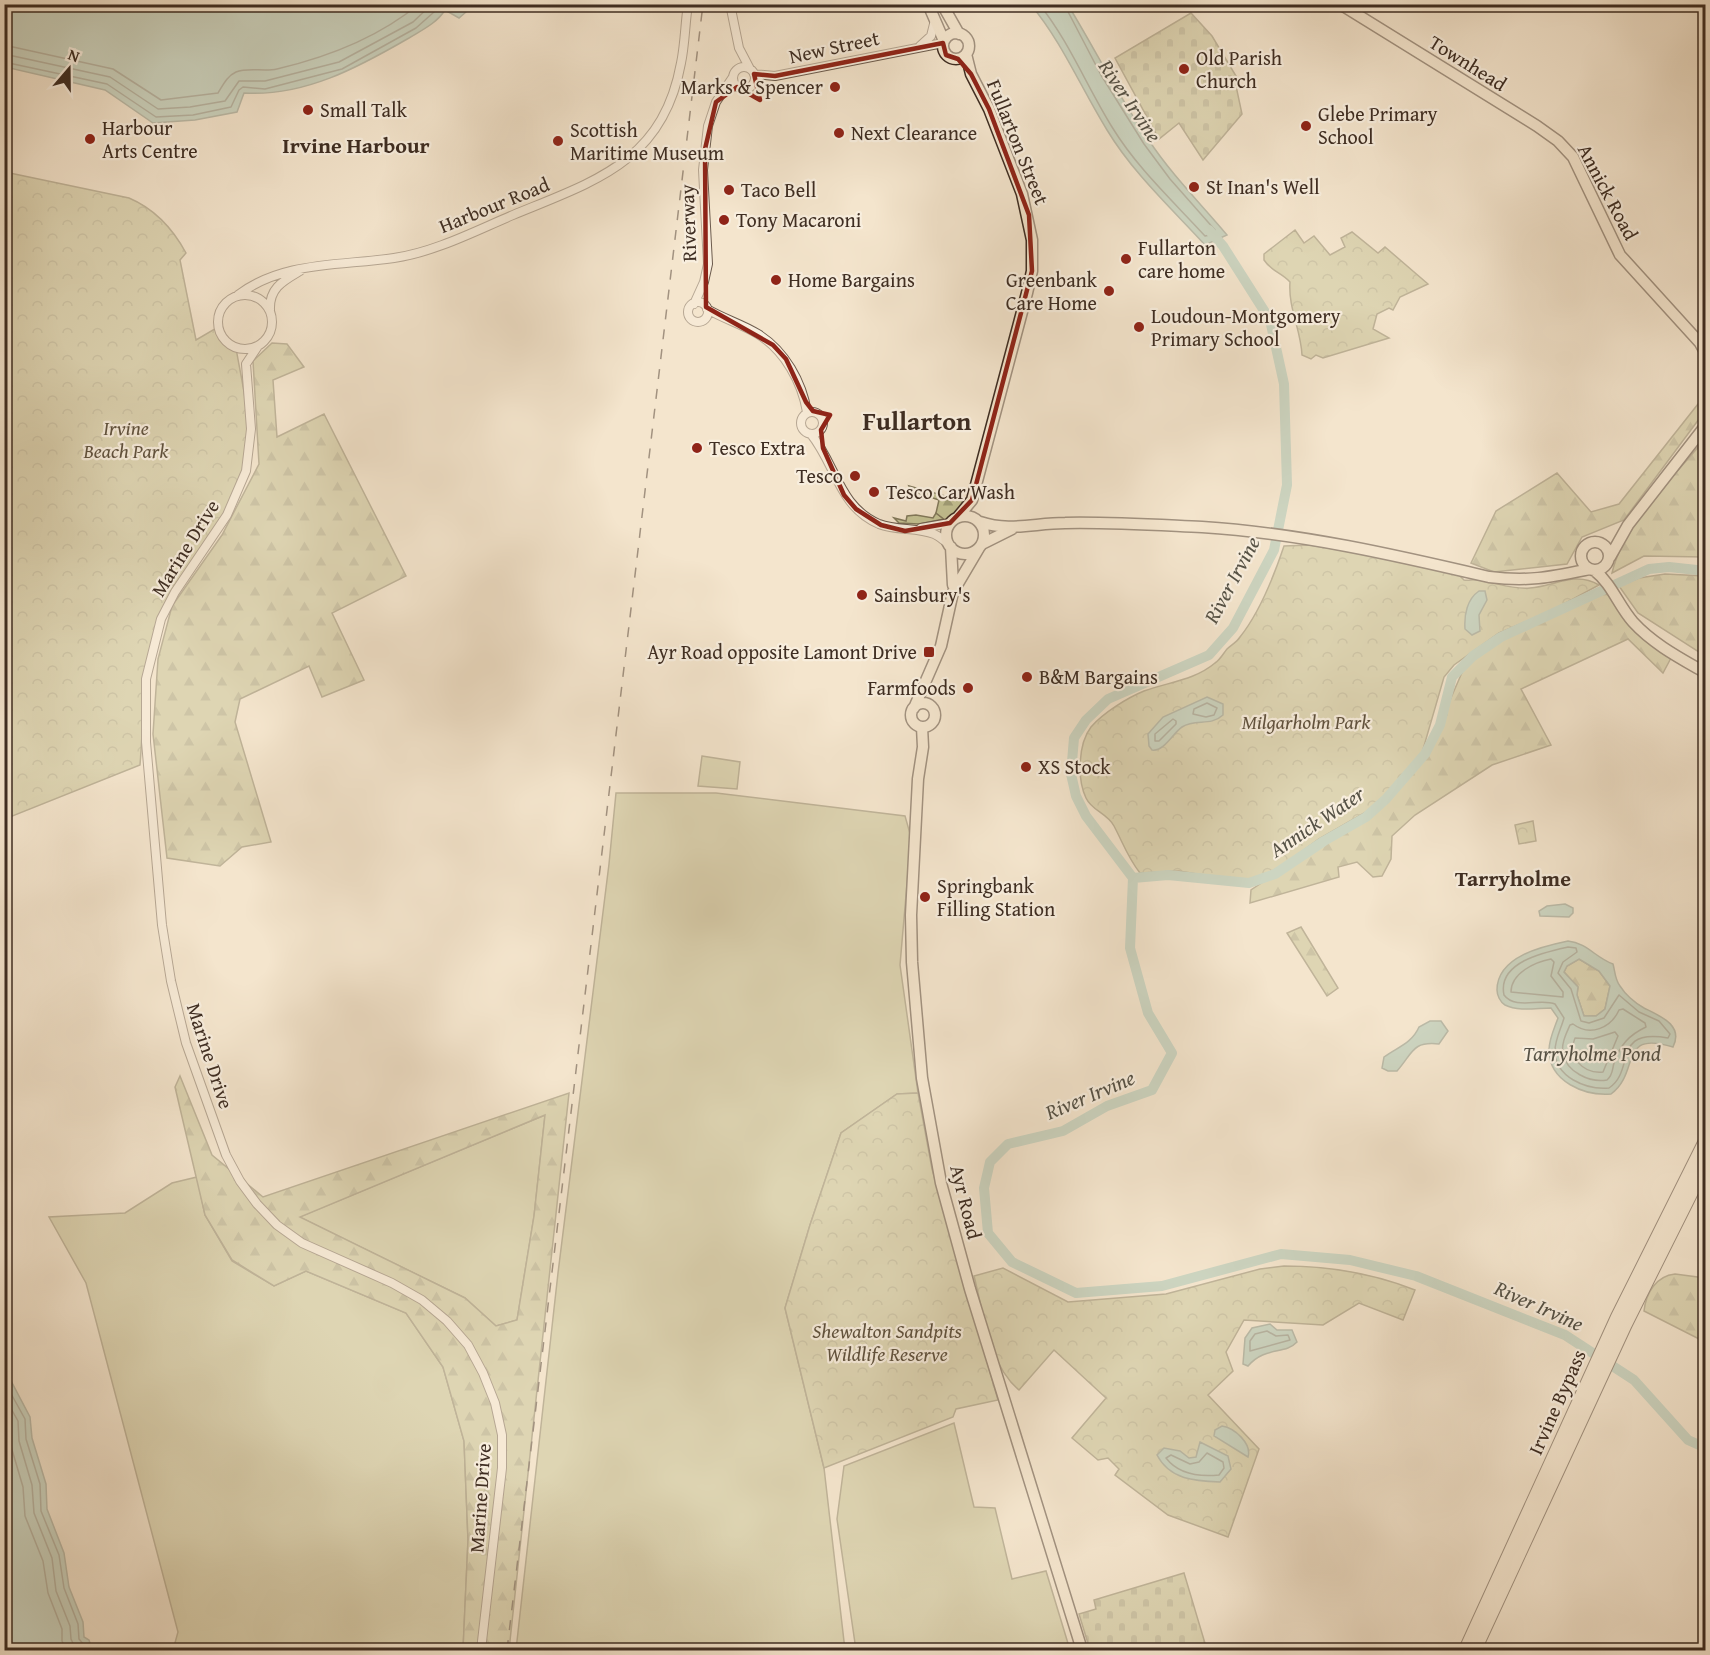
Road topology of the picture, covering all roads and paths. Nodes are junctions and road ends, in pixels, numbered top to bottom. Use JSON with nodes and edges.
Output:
{"nodes":[{"id":1,"x":688,"y":4,"type":"edge"},
{"id":2,"x":730,"y":4,"type":"edge"},
{"id":3,"x":928,"y":4,"type":"edge"},
{"id":4,"x":942,"y":4,"type":"edge"},
{"id":5,"x":1340,"y":4,"type":"edge"},
{"id":6,"x":935,"y":20,"type":"junction"},
{"id":7,"x":959,"y":33,"type":"junction"},
{"id":8,"x":943,"y":42,"type":"junction"},
{"id":9,"x":919,"y":46,"type":"junction"},
{"id":10,"x":741,"y":55,"type":"junction"},
{"id":11,"x":962,"y":57,"type":"junction"},
{"id":12,"x":752,"y":72,"type":"junction"},
{"id":13,"x":735,"y":73,"type":"junction"},
{"id":14,"x":737,"y":87,"type":"junction"},
{"id":15,"x":723,"y":95,"type":"junction"},
{"id":16,"x":1547,"y":132,"type":"joint"},
{"id":17,"x":303,"y":269,"type":"junction"},
{"id":18,"x":704,"y":282,"type":"junction"},
{"id":19,"x":238,"y":295,"type":"junction"},
{"id":20,"x":694,"y":304,"type":"junction"},
{"id":21,"x":706,"y":308,"type":"junction"},
{"id":22,"x":270,"y":311,"type":"junction"},
{"id":23,"x":725,"y":320,"type":"junction"},
{"id":24,"x":701,"y":322,"type":"junction"},
{"id":25,"x":228,"y":344,"type":"junction"},
{"id":26,"x":258,"y":346,"type":"junction"},
{"id":27,"x":1705,"y":353,"type":"edge"},
{"id":28,"x":246,"y":364,"type":"junction"},
{"id":29,"x":1706,"y":377,"type":"edge"},
{"id":30,"x":810,"y":412,"type":"junction"},
{"id":31,"x":1706,"y":425,"type":"edge"},
{"id":32,"x":821,"y":430,"type":"junction"},
{"id":33,"x":811,"y":434,"type":"junction"},
{"id":34,"x":823,"y":448,"type":"junction"},
{"id":35,"x":972,"y":500,"type":"junction"},
{"id":36,"x":954,"y":520,"type":"junction"},
{"id":37,"x":978,"y":521,"type":"junction"},
{"id":38,"x":1628,"y":525,"type":"junction"},
{"id":39,"x":1012,"y":529,"type":"junction"},
{"id":40,"x":905,"y":531,"type":"junction"},
{"id":41,"x":1597,"y":542,"type":"junction"},
{"id":42,"x":950,"y":546,"type":"junction"},
{"id":43,"x":980,"y":546,"type":"junction"},
{"id":44,"x":1581,"y":557,"type":"junction"},
{"id":45,"x":1608,"y":560,"type":"junction"},
{"id":46,"x":1592,"y":570,"type":"junction"},
{"id":47,"x":1571,"y":573,"type":"junction"},
{"id":48,"x":1607,"y":580,"type":"junction"},
{"id":49,"x":953,"y":592,"type":"junction"},
{"id":50,"x":1706,"y":673,"type":"edge"},
{"id":51,"x":929,"y":676,"type":"junction"},
{"id":52,"x":929,"y":705,"type":"junction"},
{"id":53,"x":914,"y":708,"type":"junction"},
{"id":54,"x":927,"y":725,"type":"junction"},
{"id":55,"x":1706,"y":1139,"type":"edge"},
{"id":56,"x":1706,"y":1166,"type":"edge"},
{"id":57,"x":1622,"y":1320,"type":"junction"},
{"id":58,"x":1585,"y":1400,"type":"junction"},
{"id":59,"x":1520,"y":1531,"type":"junction"},
{"id":60,"x":1504,"y":1588,"type":"junction"},
{"id":61,"x":481,"y":1650,"type":"edge"},
{"id":62,"x":1082,"y":1650,"type":"edge"},
{"id":63,"x":1456,"y":1650,"type":"edge"},
{"id":64,"x":1465,"y":1650,"type":"edge"},
{"id":65,"x":1475,"y":1650,"type":"edge"},
{"id":66,"x":1480,"y":1650,"type":"edge"}],
"edges":[{"from":1,"to":17,"type":"street","name":"Harbour Road"},
{"from":2,"to":10,"type":"street"},
{"from":3,"to":6,"type":"main road"},
{"from":4,"to":7,"type":"main road"},
{"from":5,"to":16,"type":"main road","name":"Townhead"},
{"from":6,"to":8,"type":"main road"},
{"from":6,"to":9,"type":"street"},
{"from":7,"to":8,"type":"main road"},
{"from":7,"to":11,"type":"main road"},
{"from":8,"to":9,"type":"street","name":"New Street"},
{"from":8,"to":11,"type":"main road"},
{"from":9,"to":12,"type":"street","name":"New Street"},
{"from":10,"to":12,"type":"street"},
{"from":10,"to":13,"type":"street"},
{"from":11,"to":35,"type":"main road","name":"Fullarton Street"},
{"from":12,"to":13,"type":"street","name":"New Street"},
{"from":12,"to":14,"type":"street"},
{"from":13,"to":14,"type":"street"},
{"from":13,"to":15,"type":"street","name":"Riverway"},
{"from":14,"to":15,"type":"street"},
{"from":15,"to":18,"type":"street","name":"Riverway"},
{"from":16,"to":27,"type":"main road","name":"Annick Road"},
{"from":17,"to":19,"type":"street","name":"Harbour Road"},
{"from":17,"to":22,"type":"street","name":"Harbour Road"},
{"from":18,"to":20,"type":"street","name":"Riverway"},
{"from":18,"to":21,"type":"street","name":"Riverway"},
{"from":19,"to":22,"type":"street"},
{"from":19,"to":25,"type":"street"},
{"from":20,"to":21,"type":"street"},
{"from":20,"to":24,"type":"street"},
{"from":21,"to":23,"type":"street"},
{"from":21,"to":24,"type":"street"},
{"from":22,"to":26,"type":"street"},
{"from":23,"to":24,"type":"street"},
{"from":23,"to":30,"type":"street"},
{"from":25,"to":26,"type":"street"},
{"from":25,"to":28,"type":"street"},
{"from":26,"to":28,"type":"street"},
{"from":27,"to":29,"type":"main road","name":"Annick Road"},
{"from":28,"to":61,"type":"street","name":"Marine Drive"},
{"from":30,"to":32,"type":"street"},
{"from":30,"to":33,"type":"street"},
{"from":31,"to":38,"type":"main road"},
{"from":32,"to":33,"type":"street"},
{"from":32,"to":34,"type":"street"},
{"from":33,"to":34,"type":"street"},
{"from":34,"to":40,"type":"street"},
{"from":35,"to":36,"type":"main road"},
{"from":35,"to":37,"type":"main road"},
{"from":36,"to":37,"type":"main road"},
{"from":36,"to":40,"type":"street"},
{"from":36,"to":42,"type":"main road"},
{"from":37,"to":39,"type":"main road"},
{"from":37,"to":43,"type":"main road"},
{"from":38,"to":41,"type":"main road"},
{"from":38,"to":45,"type":"main road"},
{"from":39,"to":43,"type":"main road"},
{"from":39,"to":47,"type":"main road"},
{"from":40,"to":42,"type":"street"},
{"from":41,"to":44,"type":"main road"},
{"from":41,"to":45,"type":"main road"},
{"from":42,"to":43,"type":"main road"},
{"from":42,"to":49,"type":"main road"},
{"from":43,"to":49,"type":"main road"},
{"from":44,"to":46,"type":"main road"},
{"from":44,"to":47,"type":"main road"},
{"from":45,"to":46,"type":"main road"},
{"from":45,"to":48,"type":"main road"},
{"from":46,"to":47,"type":"main road"},
{"from":46,"to":48,"type":"main road"},
{"from":48,"to":50,"type":"main road"},
{"from":49,"to":51,"type":"main road"},
{"from":51,"to":52,"type":"main road"},
{"from":51,"to":53,"type":"main road"},
{"from":52,"to":53,"type":"main road"},
{"from":52,"to":54,"type":"main road"},
{"from":53,"to":54,"type":"main road"},
{"from":54,"to":62,"type":"main road","name":"Ayr Road"},
{"from":55,"to":57,"type":"highway","name":"Irvine Bypass"},
{"from":56,"to":57,"type":"highway","name":"Irvine Bypass"},
{"from":57,"to":58,"type":"highway","name":"Irvine Bypass"},
{"from":58,"to":59,"type":"highway","name":"Irvine Bypass"},
{"from":58,"to":60,"type":"highway","name":"Irvine Bypass"},
{"from":59,"to":63,"type":"highway"},
{"from":59,"to":64,"type":"highway","name":"Irvine Bypass"},
{"from":60,"to":65,"type":"highway","name":"Irvine Bypass"},
{"from":60,"to":66,"type":"highway"}]}
